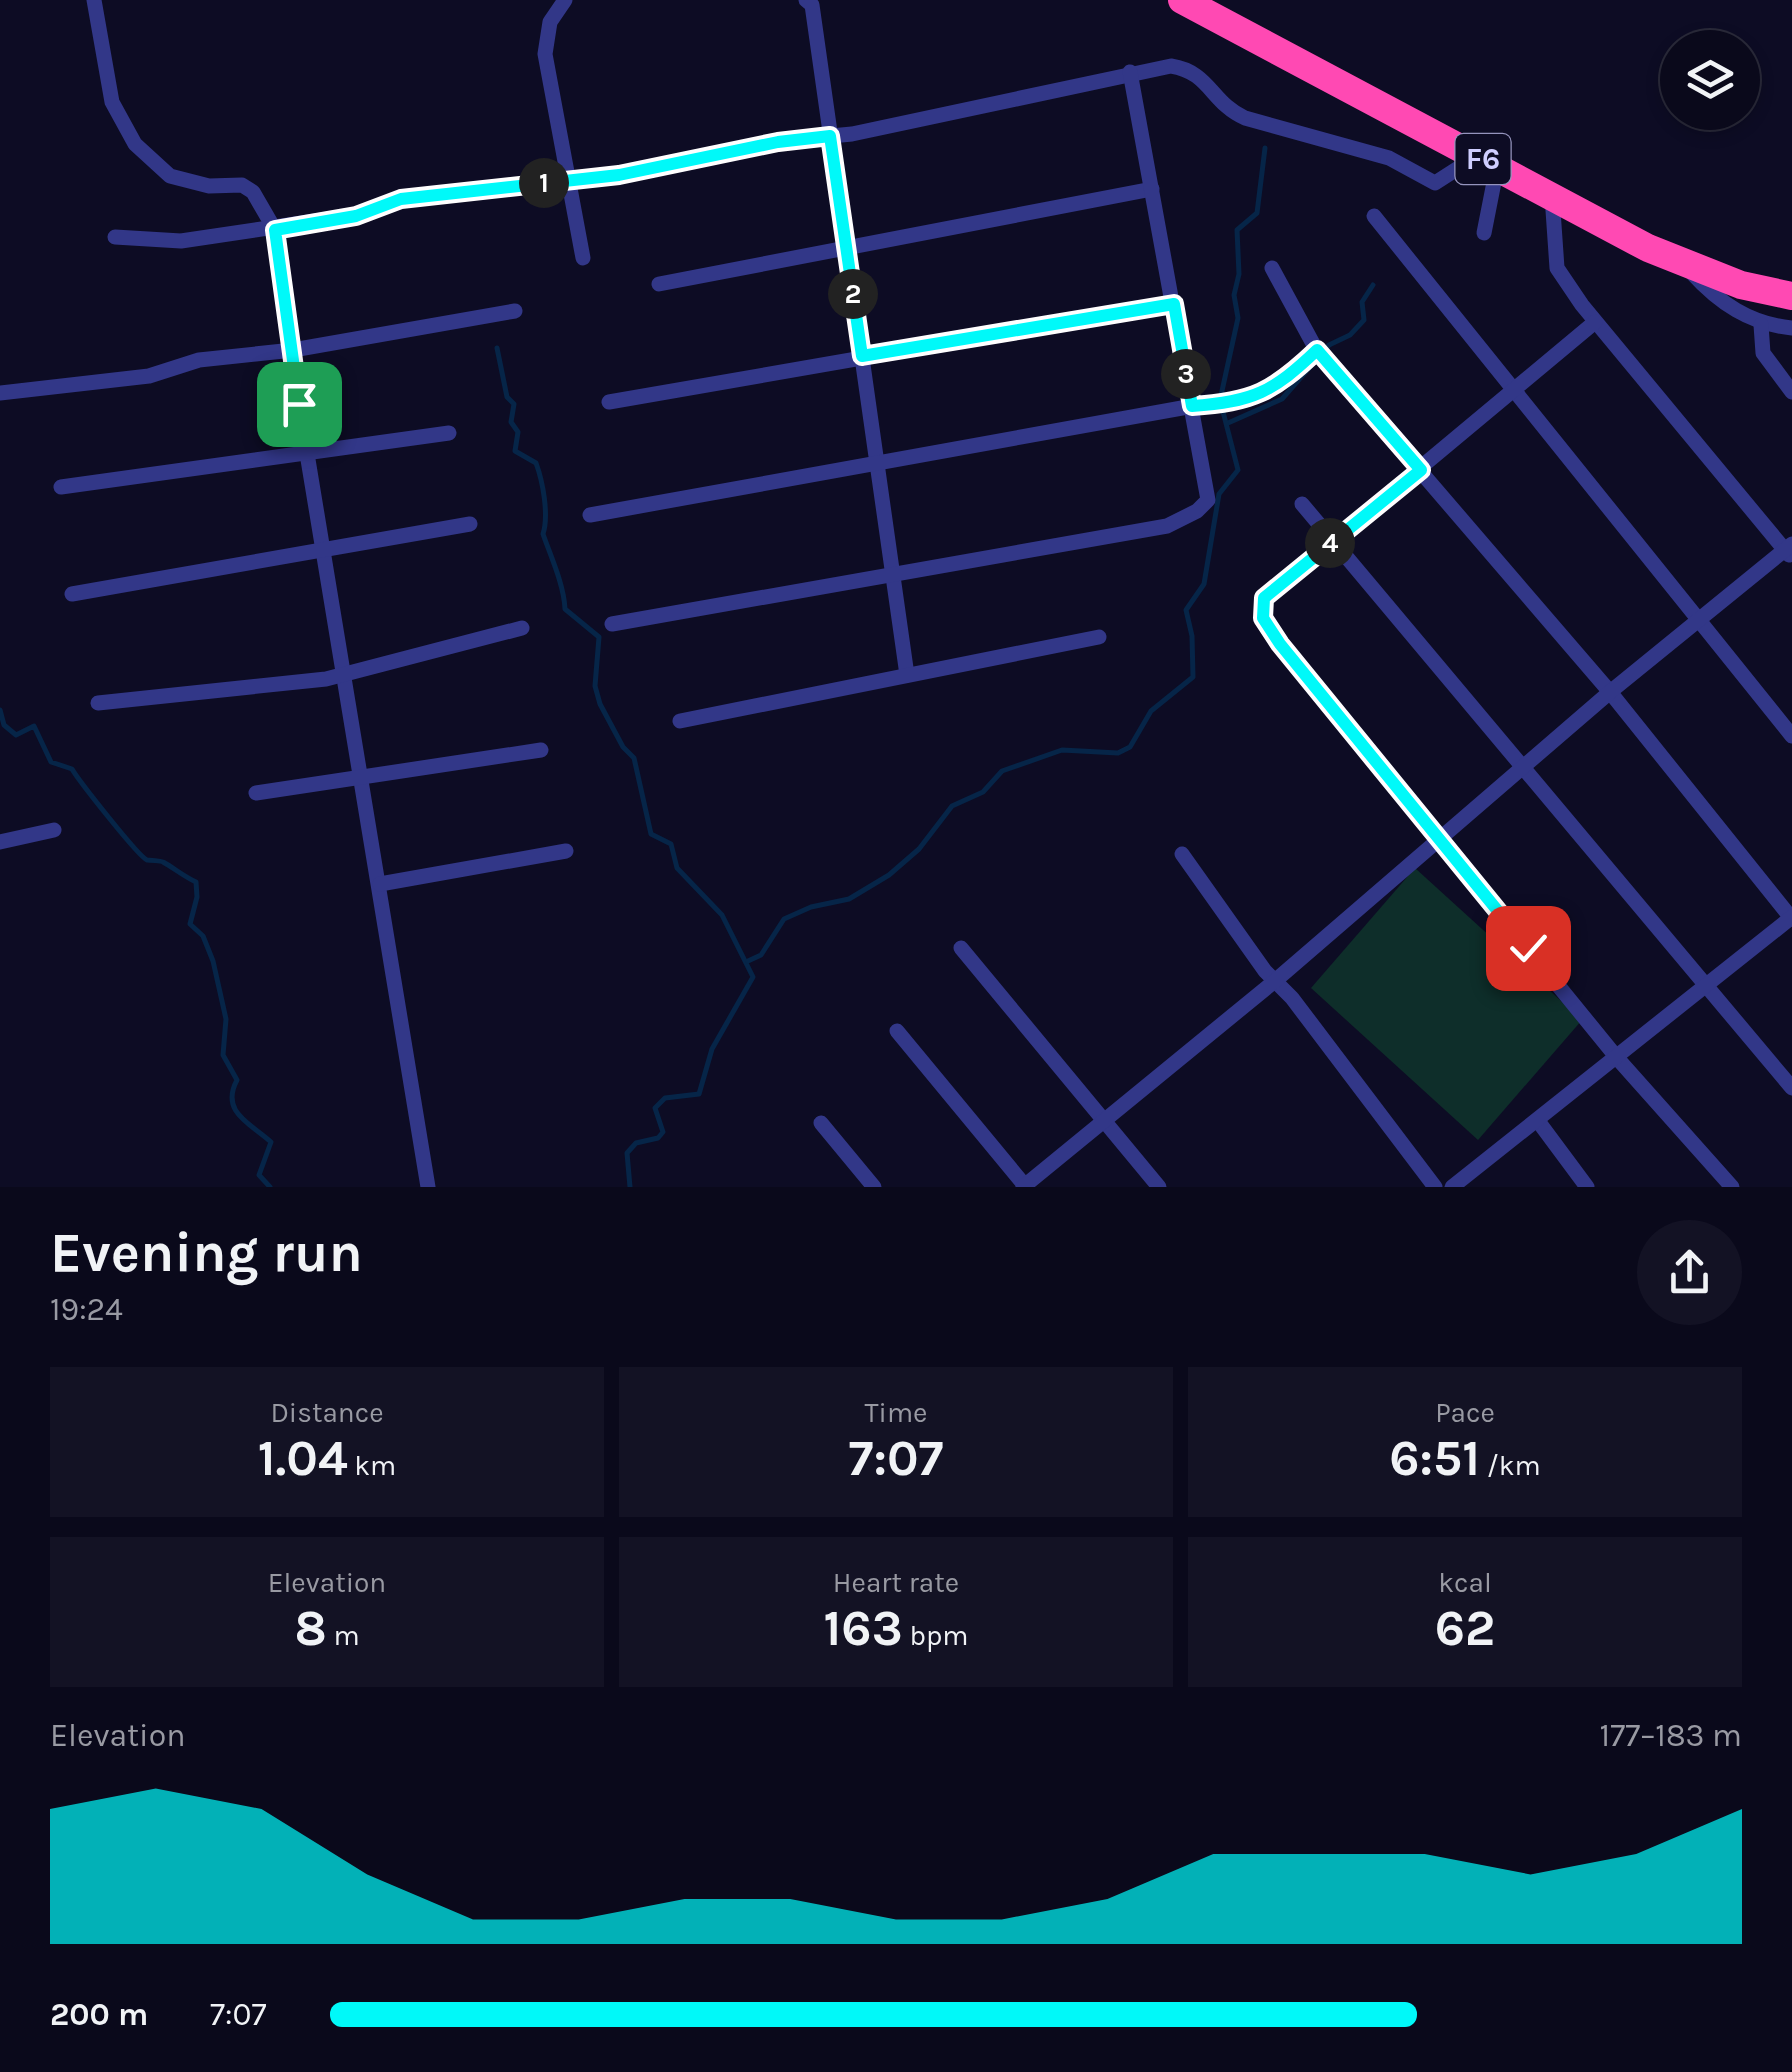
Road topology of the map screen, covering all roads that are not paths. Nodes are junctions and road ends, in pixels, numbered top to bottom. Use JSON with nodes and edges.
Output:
{"nodes":[{"id":1,"x":94,"y":0,"type":"edge"},
{"id":2,"x":565,"y":0,"type":"edge"},
{"id":3,"x":806,"y":0,"type":"edge"},
{"id":4,"x":1182,"y":0,"type":"edge"},
{"id":5,"x":1130,"y":72,"type":"junction"},
{"id":6,"x":830,"y":136,"type":"junction"},
{"id":7,"x":1487,"y":162,"type":"junction"},
{"id":8,"x":568,"y":180,"type":"junction"},
{"id":9,"x":1152,"y":190,"type":"junction"},
{"id":10,"x":1552,"y":196,"type":"junction"},
{"id":11,"x":1374,"y":216,"type":"dead end"},
{"id":12,"x":275,"y":230,"type":"junction"},
{"id":13,"x":1484,"y":233,"type":"dead end"},
{"id":14,"x":115,"y":236,"type":"dead end"},
{"id":15,"x":846,"y":250,"type":"junction"},
{"id":16,"x":583,"y":258,"type":"dead end"},
{"id":17,"x":1681,"y":261,"type":"junction"},
{"id":18,"x":1272,"y":268,"type":"dead end"},
{"id":19,"x":658,"y":284,"type":"dead end"},
{"id":20,"x":1792,"y":296,"type":"edge"},
{"id":21,"x":1174,"y":304,"type":"junction"},
{"id":22,"x":515,"y":311,"type":"dead end"},
{"id":23,"x":1595,"y":322,"type":"junction"},
{"id":24,"x":1761,"y":325,"type":"junction"},
{"id":25,"x":1792,"y":328,"type":"edge"},
{"id":26,"x":293,"y":350,"type":"junction"},
{"id":27,"x":1317,"y":350,"type":"junction"},
{"id":28,"x":862,"y":356,"type":"junction"},
{"id":29,"x":1513,"y":391,"type":"junction"},
{"id":30,"x":1792,"y":392,"type":"edge"},
{"id":31,"x":0,"y":393,"type":"edge"},
{"id":32,"x":608,"y":402,"type":"dead end"},
{"id":33,"x":1192,"y":406,"type":"junction"},
{"id":34,"x":449,"y":433,"type":"dead end"},
{"id":35,"x":308,"y":453,"type":"junction"},
{"id":36,"x":878,"y":464,"type":"junction"},
{"id":37,"x":1421,"y":470,"type":"junction"},
{"id":38,"x":61,"y":487,"type":"dead end"},
{"id":39,"x":1302,"y":504,"type":"dead end"},
{"id":40,"x":590,"y":516,"type":"dead end"},
{"id":41,"x":470,"y":524,"type":"dead end"},
{"id":42,"x":1333,"y":541,"type":"junction"},
{"id":43,"x":324,"y":551,"type":"junction"},
{"id":44,"x":1790,"y":551,"type":"edge"},
{"id":45,"x":894,"y":574,"type":"junction"},
{"id":46,"x":72,"y":594,"type":"dead end"},
{"id":47,"x":1696,"y":620,"type":"junction"},
{"id":48,"x":612,"y":624,"type":"dead end"},
{"id":49,"x":522,"y":628,"type":"dead end"},
{"id":50,"x":1099,"y":636,"type":"dead end"},
{"id":51,"x":344,"y":674,"type":"junction"},
{"id":52,"x":907,"y":675,"type":"junction"},
{"id":53,"x":1610,"y":692,"type":"junction"},
{"id":54,"x":98,"y":703,"type":"dead end"},
{"id":55,"x":680,"y":721,"type":"dead end"},
{"id":56,"x":1792,"y":736,"type":"edge"},
{"id":57,"x":541,"y":750,"type":"dead end"},
{"id":58,"x":1520,"y":767,"type":"junction"},
{"id":59,"x":362,"y":777,"type":"junction"},
{"id":60,"x":256,"y":793,"type":"dead end"},
{"id":61,"x":54,"y":830,"type":"dead end"},
{"id":62,"x":1440,"y":838,"type":"junction"},
{"id":63,"x":0,"y":842,"type":"edge"},
{"id":64,"x":566,"y":851,"type":"dead end"},
{"id":65,"x":1182,"y":854,"type":"dead end"},
{"id":66,"x":380,"y":884,"type":"junction"},
{"id":67,"x":1792,"y":918,"type":"edge"},
{"id":68,"x":961,"y":948,"type":"dead end"},
{"id":69,"x":1274,"y":981,"type":"junction"},
{"id":70,"x":1704,"y":988,"type":"junction"},
{"id":71,"x":897,"y":1031,"type":"dead end"},
{"id":72,"x":1618,"y":1059,"type":"junction"},
{"id":73,"x":1792,"y":1088,"type":"edge"},
{"id":74,"x":1104,"y":1121,"type":"junction"},
{"id":75,"x":1538,"y":1121,"type":"junction"},
{"id":76,"x":821,"y":1124,"type":"dead end"},
{"id":77,"x":428,"y":1187,"type":"edge"},
{"id":78,"x":874,"y":1187,"type":"edge"},
{"id":79,"x":1025,"y":1187,"type":"edge"},
{"id":80,"x":1159,"y":1187,"type":"edge"},
{"id":81,"x":1434,"y":1187,"type":"edge"},
{"id":82,"x":1452,"y":1187,"type":"edge"},
{"id":83,"x":1587,"y":1187,"type":"edge"},
{"id":84,"x":1732,"y":1187,"type":"edge"}],
"edges":[{"from":1,"to":12,"type":"street"},
{"from":2,"to":8,"type":"street"},
{"from":3,"to":6,"type":"street"},
{"from":4,"to":7,"type":"highway","number":"F6"},
{"from":5,"to":6,"type":"street"},
{"from":5,"to":7,"type":"street"},
{"from":5,"to":9,"type":"street"},
{"from":6,"to":8,"type":"street"},
{"from":6,"to":15,"type":"street"},
{"from":7,"to":10,"type":"highway","number":"F6"},
{"from":7,"to":13,"type":"street"},
{"from":8,"to":12,"type":"street"},
{"from":8,"to":16,"type":"street"},
{"from":9,"to":15,"type":"street"},
{"from":9,"to":21,"type":"street"},
{"from":10,"to":17,"type":"highway","number":"F6"},
{"from":10,"to":23,"type":"street"},
{"from":11,"to":29,"type":"street"},
{"from":12,"to":14,"type":"street"},
{"from":12,"to":26,"type":"street"},
{"from":15,"to":19,"type":"street"},
{"from":15,"to":28,"type":"street"},
{"from":17,"to":20,"type":"highway","number":"F6"},
{"from":17,"to":24,"type":"street"},
{"from":18,"to":27,"type":"street"},
{"from":21,"to":28,"type":"street"},
{"from":21,"to":33,"type":"street"},
{"from":22,"to":26,"type":"street"},
{"from":23,"to":29,"type":"street"},
{"from":23,"to":44,"type":"street"},
{"from":24,"to":25,"type":"street"},
{"from":24,"to":30,"type":"street"},
{"from":26,"to":31,"type":"street"},
{"from":26,"to":35,"type":"street"},
{"from":27,"to":33,"type":"street"},
{"from":27,"to":37,"type":"street"},
{"from":28,"to":32,"type":"street"},
{"from":28,"to":36,"type":"street"},
{"from":29,"to":37,"type":"street"},
{"from":29,"to":47,"type":"street"},
{"from":33,"to":36,"type":"street"},
{"from":33,"to":45,"type":"street"},
{"from":34,"to":35,"type":"street"},
{"from":35,"to":38,"type":"street"},
{"from":35,"to":43,"type":"street"},
{"from":36,"to":40,"type":"street"},
{"from":36,"to":45,"type":"street"},
{"from":37,"to":42,"type":"street"},
{"from":37,"to":53,"type":"street"},
{"from":39,"to":42,"type":"street"},
{"from":41,"to":43,"type":"street"},
{"from":42,"to":58,"type":"street"},
{"from":42,"to":62,"type":"street"},
{"from":43,"to":46,"type":"street"},
{"from":43,"to":51,"type":"street"},
{"from":44,"to":47,"type":"street"},
{"from":45,"to":48,"type":"street"},
{"from":45,"to":52,"type":"street"},
{"from":47,"to":53,"type":"street"},
{"from":47,"to":56,"type":"street"},
{"from":49,"to":51,"type":"street"},
{"from":50,"to":52,"type":"street"},
{"from":51,"to":54,"type":"street"},
{"from":51,"to":59,"type":"street"},
{"from":52,"to":55,"type":"street"},
{"from":53,"to":58,"type":"street"},
{"from":53,"to":67,"type":"street"},
{"from":57,"to":59,"type":"street"},
{"from":58,"to":62,"type":"street"},
{"from":58,"to":70,"type":"street"},
{"from":59,"to":60,"type":"street"},
{"from":59,"to":66,"type":"street"},
{"from":61,"to":63,"type":"street"},
{"from":62,"to":69,"type":"street"},
{"from":62,"to":72,"type":"street"},
{"from":64,"to":66,"type":"street"},
{"from":65,"to":69,"type":"street"},
{"from":66,"to":77,"type":"street"},
{"from":67,"to":70,"type":"street"},
{"from":68,"to":74,"type":"street"},
{"from":69,"to":74,"type":"street"},
{"from":69,"to":81,"type":"street"},
{"from":70,"to":72,"type":"street"},
{"from":70,"to":73,"type":"street"},
{"from":71,"to":79,"type":"street"},
{"from":72,"to":75,"type":"street"},
{"from":72,"to":84,"type":"street"},
{"from":74,"to":79,"type":"street"},
{"from":74,"to":80,"type":"street"},
{"from":75,"to":82,"type":"street"},
{"from":75,"to":83,"type":"street"},
{"from":76,"to":78,"type":"street"}]}
